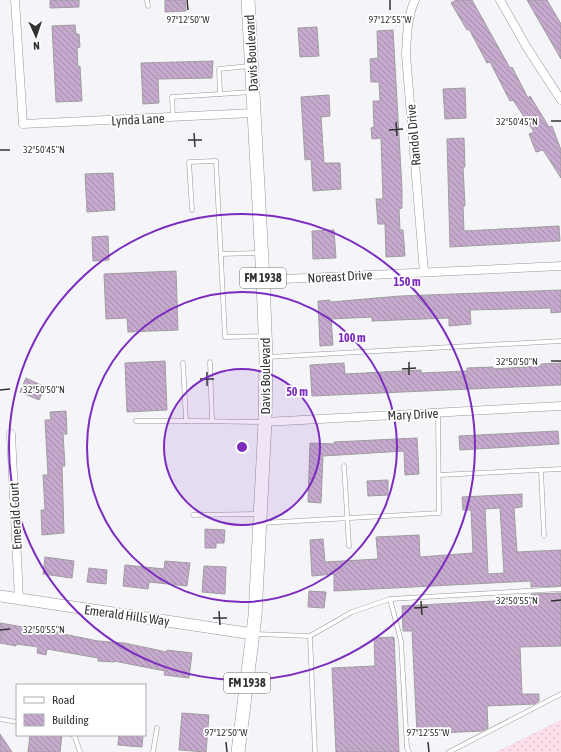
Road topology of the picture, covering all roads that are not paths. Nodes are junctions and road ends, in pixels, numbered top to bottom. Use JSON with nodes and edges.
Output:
{"nodes":[{"id":1,"x":15,"y":0,"type":"edge"},
{"id":2,"x":147,"y":0,"type":"edge"},
{"id":3,"x":248,"y":0,"type":"edge"},
{"id":4,"x":415,"y":0,"type":"edge"},
{"id":5,"x":500,"y":0,"type":"edge"},
{"id":6,"x":148,"y":6,"type":"dead end"},
{"id":7,"x":251,"y":66,"type":"junction"},
{"id":8,"x":252,"y":92,"type":"junction"},
{"id":9,"x":220,"y":94,"type":"junction"},
{"id":10,"x":561,"y":100,"type":"edge"},
{"id":11,"x":254,"y":113,"type":"junction"},
{"id":12,"x":173,"y":117,"type":"junction"},
{"id":13,"x":192,"y":210,"type":"dead end"},
{"id":14,"x":261,"y":253,"type":"junction"},
{"id":15,"x":221,"y":254,"type":"junction"},
{"id":16,"x":561,"y":266,"type":"edge"},
{"id":17,"x":424,"y":272,"type":"junction"},
{"id":18,"x":263,"y":280,"type":"junction"},
{"id":19,"x":265,"y":336,"type":"junction"},
{"id":20,"x":561,"y":341,"type":"edge"},
{"id":21,"x":266,"y":358,"type":"junction"},
{"id":22,"x":183,"y":362,"type":"dead end"},
{"id":23,"x":210,"y":362,"type":"dead end"},
{"id":24,"x":561,"y":406,"type":"edge"},
{"id":25,"x":438,"y":412,"type":"junction"},
{"id":26,"x":136,"y":421,"type":"dead end"},
{"id":27,"x":186,"y":421,"type":"junction"},
{"id":28,"x":212,"y":421,"type":"junction"},
{"id":29,"x":265,"y":422,"type":"junction"},
{"id":30,"x":11,"y":434,"type":"dead end"},
{"id":31,"x":344,"y":466,"type":"dead end"},
{"id":32,"x":541,"y":470,"type":"junction"},
{"id":33,"x":561,"y":470,"type":"edge"},
{"id":34,"x":439,"y":475,"type":"junction"},
{"id":35,"x":193,"y":515,"type":"dead end"},
{"id":36,"x":261,"y":518,"type":"junction"},
{"id":37,"x":347,"y":518,"type":"junction"},
{"id":38,"x":544,"y":536,"type":"dead end"},
{"id":39,"x":349,"y":546,"type":"dead end"},
{"id":40,"x":561,"y":589,"type":"edge"},
{"id":41,"x":0,"y":596,"type":"edge"},
{"id":42,"x":19,"y":599,"type":"junction"},
{"id":43,"x":390,"y":599,"type":"junction"},
{"id":44,"x":253,"y":634,"type":"junction"},
{"id":45,"x":310,"y":636,"type":"junction"},
{"id":46,"x":561,"y":694,"type":"edge"},
{"id":47,"x":0,"y":719,"type":"edge"},
{"id":48,"x":16,"y":722,"type":"edge"},
{"id":49,"x":157,"y":728,"type":"dead end"},
{"id":50,"x":74,"y":736,"type":"edge"},
{"id":51,"x":80,"y":752,"type":"edge"},
{"id":52,"x":153,"y":752,"type":"edge"},
{"id":53,"x":238,"y":752,"type":"edge"},
{"id":54,"x":315,"y":752,"type":"edge"},
{"id":55,"x":409,"y":752,"type":"edge"},
{"id":56,"x":449,"y":752,"type":"edge"}],
"edges":[{"from":1,"to":12,"type":"street","name":"Lynda Lane"},
{"from":2,"to":6,"type":"lane"},
{"from":3,"to":7,"type":"main road","name":"Davis Boulevard","number":"FM 1938"},
{"from":4,"to":17,"type":"street","name":"Randol Drive"},
{"from":5,"to":10,"type":"street"},
{"from":7,"to":8,"type":"main road","name":"Davis Boulevard","number":"FM 1938"},
{"from":7,"to":9,"type":"lane"},
{"from":8,"to":9,"type":"lane"},
{"from":8,"to":11,"type":"main road","name":"Davis Boulevard","number":"FM 1938"},
{"from":9,"to":12,"type":"lane"},
{"from":11,"to":12,"type":"street","name":"Lynda Lane"},
{"from":11,"to":14,"type":"main road","name":"Davis Boulevard","number":"FM 1938"},
{"from":13,"to":15,"type":"lane"},
{"from":14,"to":15,"type":"lane"},
{"from":14,"to":18,"type":"main road","name":"Davis Boulevard","number":"FM 1938"},
{"from":15,"to":19,"type":"lane"},
{"from":16,"to":17,"type":"street","name":"Noreast Drive"},
{"from":17,"to":18,"type":"street","name":"Noreast Drive"},
{"from":18,"to":19,"type":"main road","name":"Davis Boulevard","number":"FM 1938"},
{"from":19,"to":21,"type":"main road","name":"Davis Boulevard","number":"FM 1938"},
{"from":20,"to":21,"type":"lane"},
{"from":21,"to":29,"type":"main road","name":"Davis Boulevard","number":"FM 1938"},
{"from":22,"to":27,"type":"lane"},
{"from":23,"to":28,"type":"lane"},
{"from":24,"to":25,"type":"street","name":"Mary Drive"},
{"from":25,"to":29,"type":"street","name":"Mary Drive"},
{"from":25,"to":34,"type":"lane"},
{"from":26,"to":27,"type":"lane"},
{"from":27,"to":28,"type":"lane"},
{"from":28,"to":29,"type":"lane"},
{"from":29,"to":36,"type":"main road","name":"Davis Boulevard","number":"FM 1938"},
{"from":30,"to":42,"type":"street","name":"Emerald Court"},
{"from":31,"to":37,"type":"lane"},
{"from":32,"to":33,"type":"lane"},
{"from":32,"to":34,"type":"lane"},
{"from":32,"to":38,"type":"lane"},
{"from":34,"to":37,"type":"lane"},
{"from":35,"to":36,"type":"lane"},
{"from":36,"to":37,"type":"lane"},
{"from":36,"to":44,"type":"main road","name":"Davis Boulevard","number":"FM 1938"},
{"from":37,"to":39,"type":"lane"},
{"from":40,"to":43,"type":"lane"},
{"from":41,"to":42,"type":"street","name":"Emerald Hills Way"},
{"from":42,"to":44,"type":"street","name":"Emerald Hills Way"},
{"from":43,"to":45,"type":"lane"},
{"from":43,"to":55,"type":"lane"},
{"from":44,"to":45,"type":"lane"},
{"from":44,"to":53,"type":"main road","name":"Davis Boulevard","number":"FM 1938"},
{"from":45,"to":54,"type":"lane"},
{"from":46,"to":56,"type":"lane"},
{"from":47,"to":48,"type":"lane"},
{"from":49,"to":52,"type":"lane"},
{"from":50,"to":51,"type":"lane"}]}
